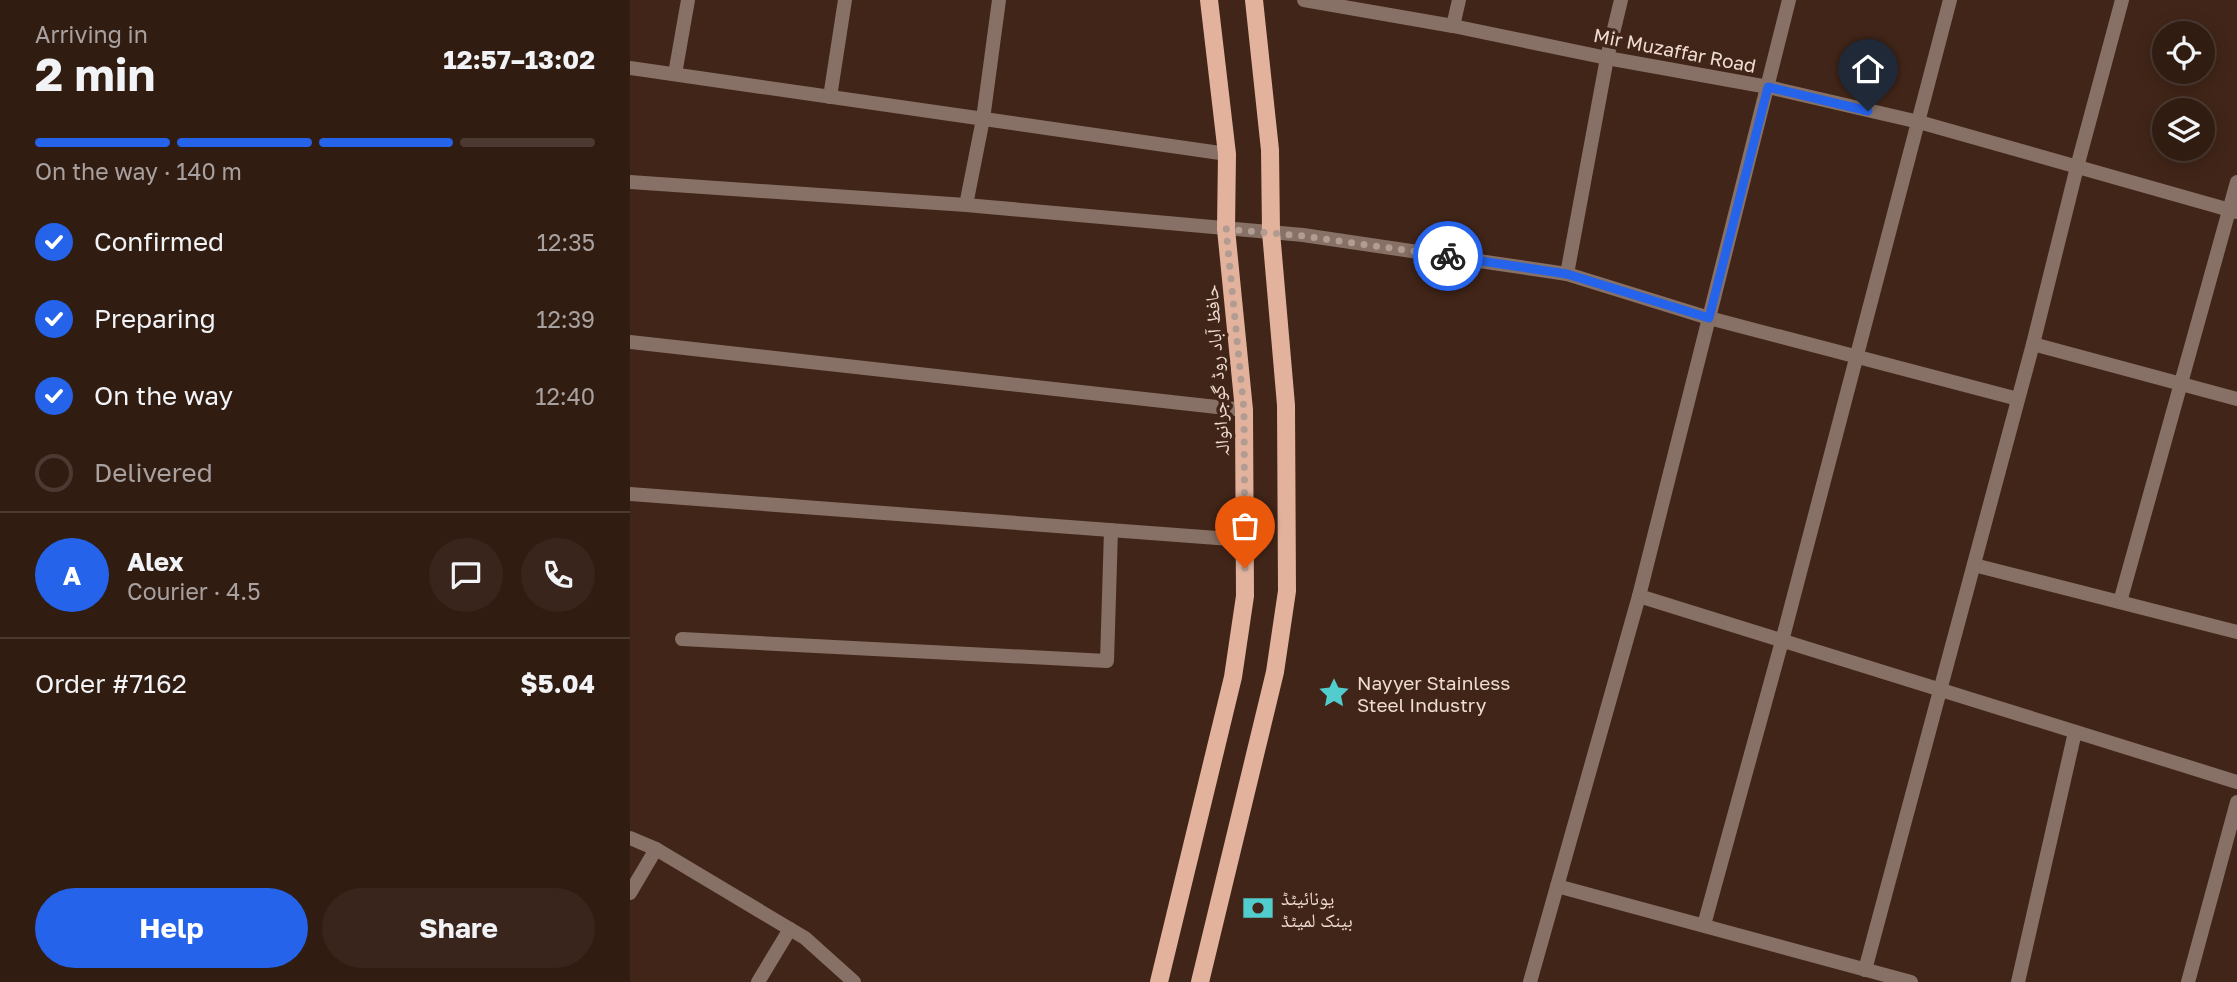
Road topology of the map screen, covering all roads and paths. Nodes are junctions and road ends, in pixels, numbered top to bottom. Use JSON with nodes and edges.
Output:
{"nodes":[{"id":1,"x":688,"y":0,"type":"edge"},
{"id":2,"x":845,"y":0,"type":"edge"},
{"id":3,"x":999,"y":0,"type":"edge"},
{"id":4,"x":1209,"y":0,"type":"edge"},
{"id":5,"x":1254,"y":0,"type":"edge"},
{"id":6,"x":1304,"y":0,"type":"edge"},
{"id":7,"x":1459,"y":0,"type":"edge"},
{"id":8,"x":1621,"y":0,"type":"edge"},
{"id":9,"x":1788,"y":0,"type":"edge"},
{"id":10,"x":1950,"y":0,"type":"edge"},
{"id":11,"x":2122,"y":0,"type":"edge"},
{"id":12,"x":1453,"y":26,"type":"junction"},
{"id":13,"x":1608,"y":58,"type":"junction"},
{"id":14,"x":630,"y":68,"type":"edge"},
{"id":15,"x":675,"y":74,"type":"junction"},
{"id":16,"x":1768,"y":87,"type":"junction"},
{"id":17,"x":830,"y":97,"type":"junction"},
{"id":18,"x":983,"y":119,"type":"junction"},
{"id":19,"x":1919,"y":122,"type":"junction"},
{"id":20,"x":1227,"y":154,"type":"junction"},
{"id":21,"x":2077,"y":167,"type":"junction"},
{"id":22,"x":2237,"y":182,"type":"edge"},
{"id":23,"x":630,"y":183,"type":"edge"},
{"id":24,"x":966,"y":205,"type":"junction"},
{"id":25,"x":2233,"y":211,"type":"edge"},
{"id":26,"x":1226,"y":229,"type":"junction"},
{"id":27,"x":1271,"y":232,"type":"junction"},
{"id":28,"x":1567,"y":274,"type":"junction"},
{"id":29,"x":1709,"y":318,"type":"junction"},
{"id":30,"x":630,"y":342,"type":"edge"},
{"id":31,"x":2033,"y":344,"type":"junction"},
{"id":32,"x":1858,"y":356,"type":"junction"},
{"id":33,"x":2182,"y":384,"type":"junction"},
{"id":34,"x":2018,"y":398,"type":"junction"},
{"id":35,"x":2237,"y":399,"type":"edge"},
{"id":36,"x":1244,"y":410,"type":"junction"},
{"id":37,"x":630,"y":494,"type":"edge"},
{"id":38,"x":1111,"y":530,"type":"junction"},
{"id":39,"x":1244,"y":540,"type":"junction"},
{"id":40,"x":1973,"y":565,"type":"junction"},
{"id":41,"x":1639,"y":596,"type":"junction"},
{"id":42,"x":2120,"y":602,"type":"junction"},
{"id":43,"x":2237,"y":632,"type":"edge"},
{"id":44,"x":682,"y":639,"type":"dead end"},
{"id":45,"x":1782,"y":641,"type":"junction"},
{"id":46,"x":1940,"y":690,"type":"junction"},
{"id":47,"x":2075,"y":732,"type":"junction"},
{"id":48,"x":2237,"y":782,"type":"edge"},
{"id":49,"x":2237,"y":802,"type":"edge"},
{"id":50,"x":630,"y":838,"type":"edge"},
{"id":51,"x":656,"y":849,"type":"junction"},
{"id":52,"x":1557,"y":886,"type":"junction"},
{"id":53,"x":630,"y":893,"type":"edge"},
{"id":54,"x":1704,"y":926,"type":"junction"},
{"id":55,"x":790,"y":929,"type":"junction"},
{"id":56,"x":1865,"y":970,"type":"junction"},
{"id":57,"x":758,"y":982,"type":"edge"},
{"id":58,"x":855,"y":982,"type":"edge"},
{"id":59,"x":1159,"y":982,"type":"edge"},
{"id":60,"x":1200,"y":982,"type":"edge"},
{"id":61,"x":1530,"y":982,"type":"edge"},
{"id":62,"x":1911,"y":982,"type":"edge"},
{"id":63,"x":2018,"y":982,"type":"edge"},
{"id":64,"x":2188,"y":982,"type":"edge"}],
"edges":[{"from":1,"to":15,"type":"street"},
{"from":2,"to":17,"type":"street"},
{"from":3,"to":18,"type":"street"},
{"from":4,"to":20,"type":"main road","name":"حافظ آباد روڈ گوجرانوالہ"},
{"from":5,"to":27,"type":"main road"},
{"from":6,"to":12,"type":"street","name":"Mir Muzaffar Road"},
{"from":7,"to":12,"type":"street"},
{"from":8,"to":13,"type":"street"},
{"from":9,"to":16,"type":"street"},
{"from":10,"to":19,"type":"street"},
{"from":11,"to":21,"type":"street"},
{"from":12,"to":13,"type":"street","name":"Mir Muzaffar Road"},
{"from":13,"to":16,"type":"street","name":"Mir Muzaffar Road"},
{"from":13,"to":28,"type":"street"},
{"from":14,"to":15,"type":"street"},
{"from":15,"to":17,"type":"street"},
{"from":16,"to":19,"type":"street","name":"Mir Muzaffar Road"},
{"from":16,"to":29,"type":"street"},
{"from":17,"to":18,"type":"street"},
{"from":18,"to":20,"type":"street"},
{"from":18,"to":24,"type":"street"},
{"from":19,"to":21,"type":"street","name":"Mir Muzaffar Road"},
{"from":19,"to":32,"type":"street"},
{"from":20,"to":26,"type":"main road","name":"حافظ آباد روڈ گوجرانوالہ"},
{"from":21,"to":25,"type":"street","name":"Mir Muzaffar Road"},
{"from":21,"to":31,"type":"street"},
{"from":22,"to":25,"type":"street"},
{"from":23,"to":24,"type":"street"},
{"from":24,"to":26,"type":"street"},
{"from":25,"to":33,"type":"street"},
{"from":26,"to":27,"type":"street"},
{"from":26,"to":36,"type":"main road","name":"حافظ آباد روڈ گوجرانوالہ"},
{"from":27,"to":28,"type":"street"},
{"from":27,"to":60,"type":"main road"},
{"from":28,"to":29,"type":"street"},
{"from":29,"to":32,"type":"street"},
{"from":29,"to":41,"type":"street"},
{"from":30,"to":36,"type":"street"},
{"from":31,"to":33,"type":"street"},
{"from":31,"to":34,"type":"street"},
{"from":32,"to":34,"type":"street"},
{"from":32,"to":45,"type":"street"},
{"from":33,"to":35,"type":"street"},
{"from":33,"to":42,"type":"street"},
{"from":34,"to":40,"type":"street"},
{"from":36,"to":39,"type":"main road","name":"حافظ آباد روڈ گوجرانوالہ"},
{"from":37,"to":38,"type":"street"},
{"from":38,"to":39,"type":"street"},
{"from":38,"to":44,"type":"street"},
{"from":39,"to":59,"type":"main road","name":"حافظ آباد روڈ گوجرانوالہ"},
{"from":40,"to":42,"type":"street"},
{"from":40,"to":46,"type":"street"},
{"from":41,"to":45,"type":"street"},
{"from":41,"to":52,"type":"street"},
{"from":42,"to":43,"type":"street"},
{"from":45,"to":46,"type":"street"},
{"from":45,"to":54,"type":"street"},
{"from":46,"to":47,"type":"street"},
{"from":46,"to":56,"type":"street"},
{"from":47,"to":48,"type":"street"},
{"from":47,"to":63,"type":"street"},
{"from":49,"to":64,"type":"street"},
{"from":50,"to":51,"type":"street"},
{"from":51,"to":53,"type":"street"},
{"from":51,"to":55,"type":"street"},
{"from":52,"to":54,"type":"street"},
{"from":52,"to":61,"type":"street"},
{"from":54,"to":56,"type":"street"},
{"from":55,"to":57,"type":"street"},
{"from":55,"to":58,"type":"street"},
{"from":56,"to":62,"type":"street"}]}
